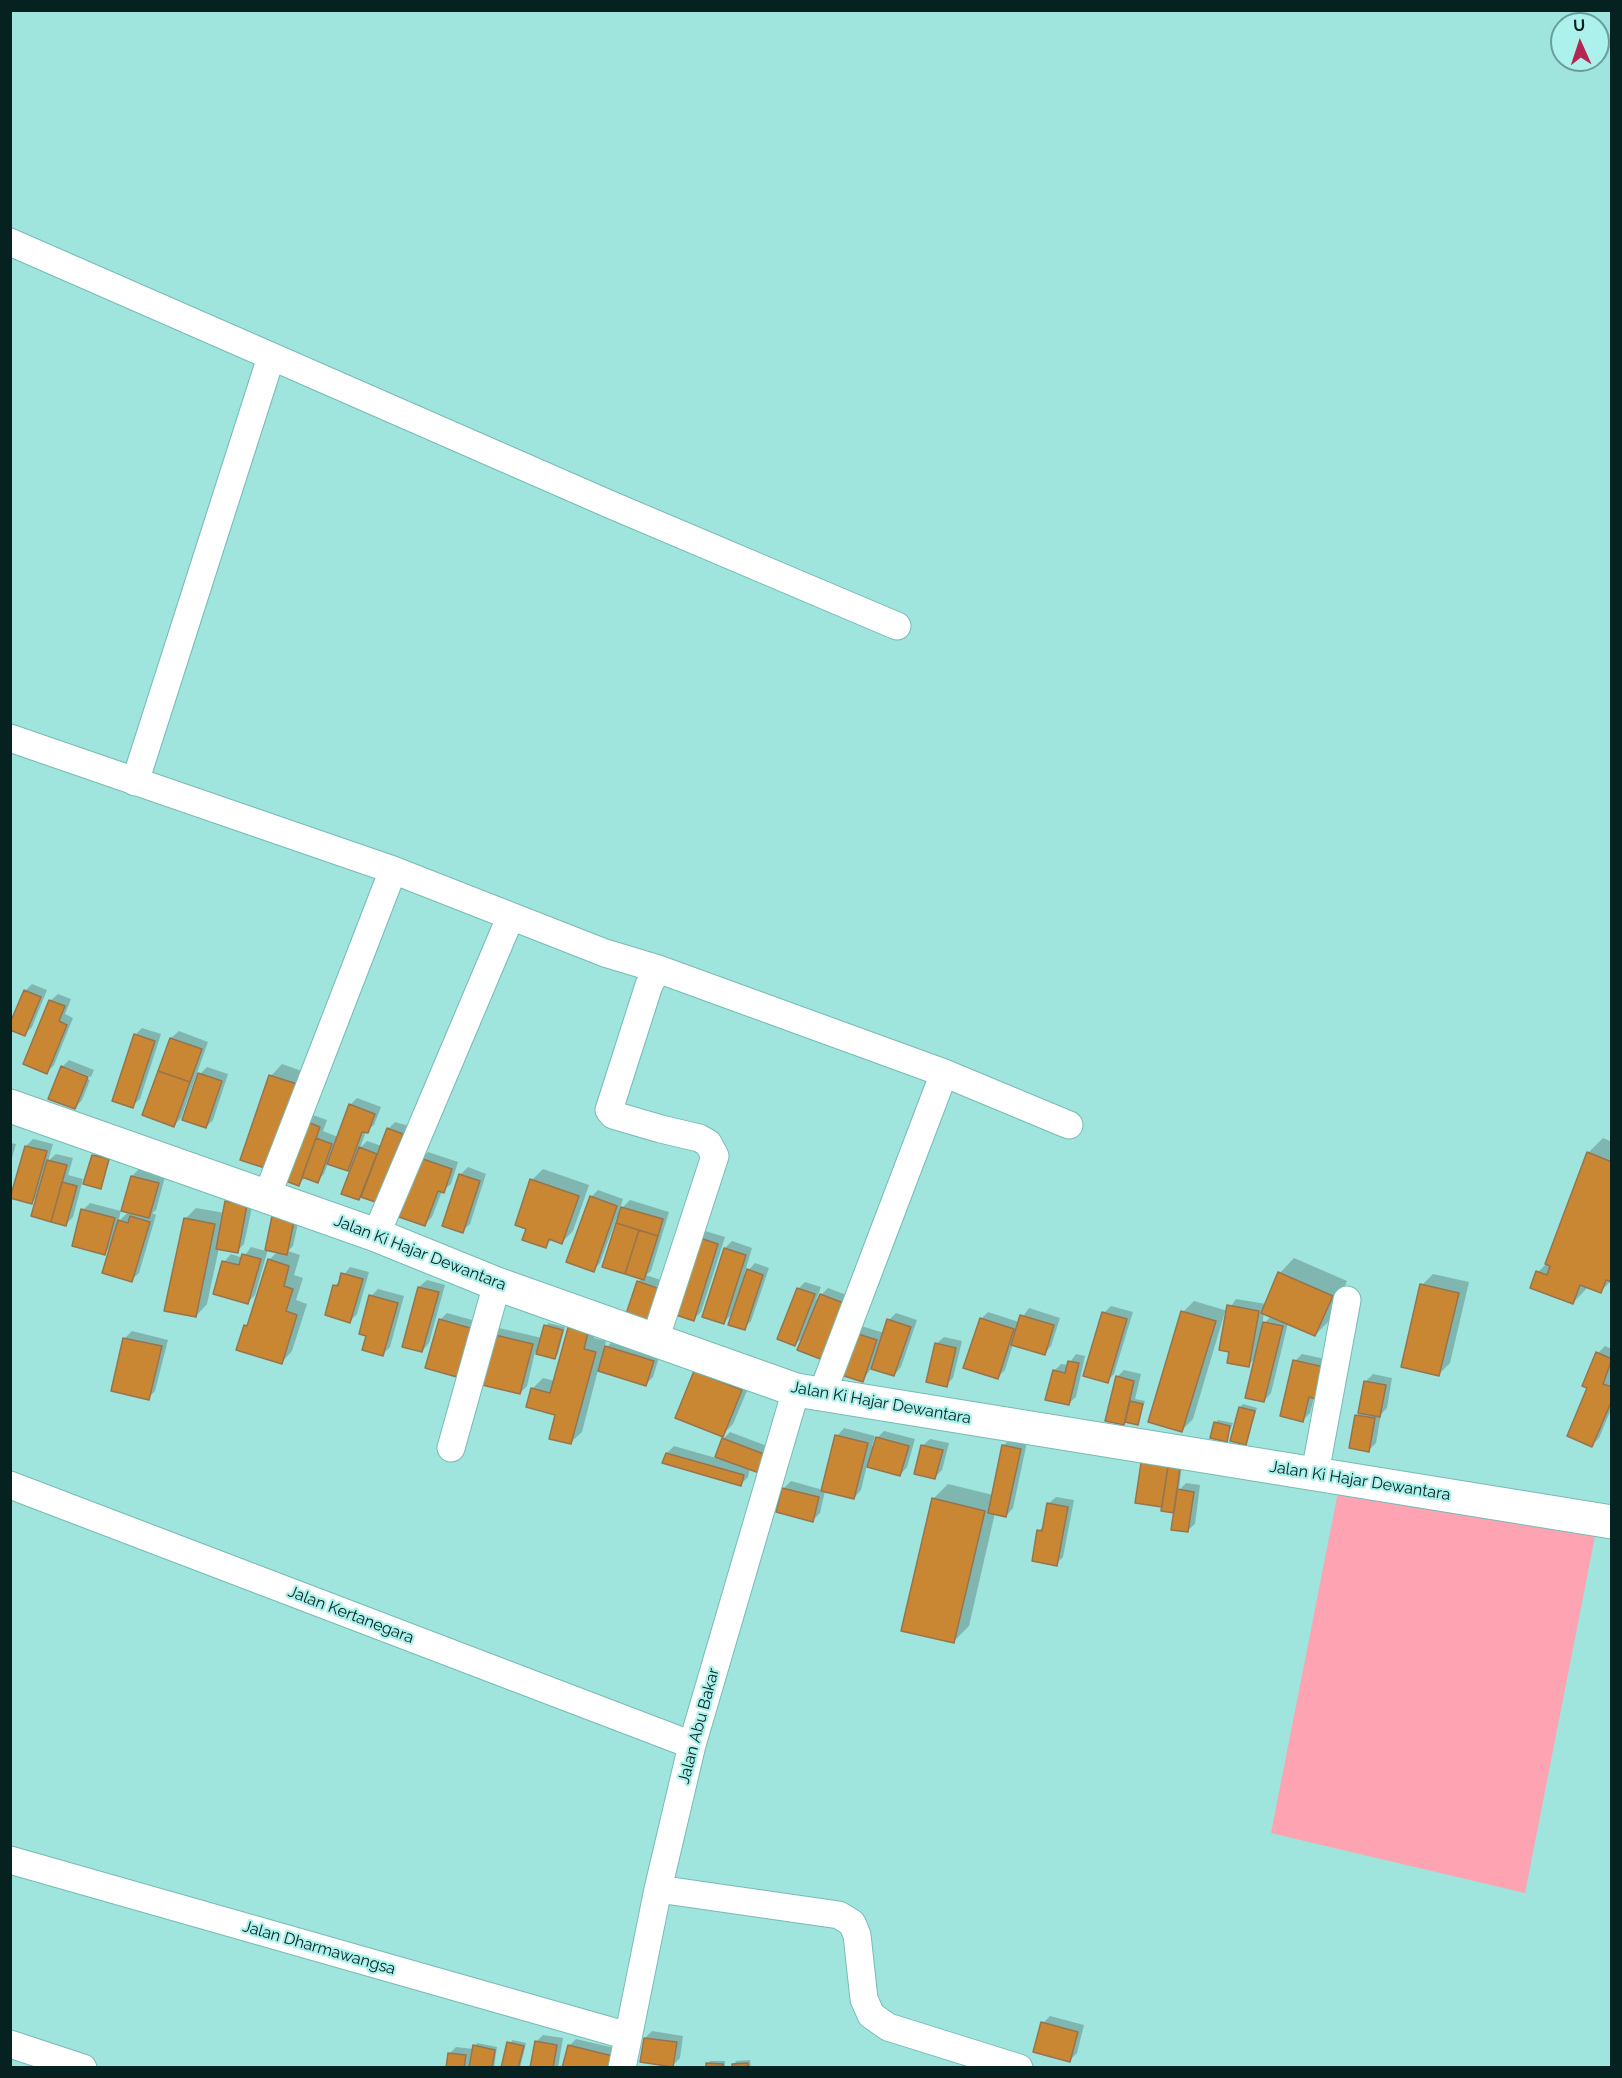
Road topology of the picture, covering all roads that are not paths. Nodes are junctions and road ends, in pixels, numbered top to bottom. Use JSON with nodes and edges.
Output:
{"nodes":[{"id":1,"x":10,"y":242,"type":"edge"},
{"id":2,"x":271,"y":357,"type":"junction"},
{"id":3,"x":897,"y":626,"type":"dead end"},
{"id":4,"x":10,"y":738,"type":"edge"},
{"id":5,"x":135,"y":782,"type":"junction"},
{"id":6,"x":393,"y":870,"type":"junction"},
{"id":7,"x":510,"y":918,"type":"junction"},
{"id":8,"x":658,"y":969,"type":"junction"},
{"id":9,"x":944,"y":1073,"type":"junction"},
{"id":10,"x":10,"y":1106,"type":"edge"},
{"id":11,"x":1068,"y":1125,"type":"dead end"},
{"id":12,"x":267,"y":1196,"type":"junction"},
{"id":13,"x":376,"y":1234,"type":"junction"},
{"id":14,"x":497,"y":1284,"type":"junction"},
{"id":15,"x":1347,"y":1300,"type":"dead end"},
{"id":16,"x":656,"y":1340,"type":"junction"},
{"id":17,"x":809,"y":1392,"type":"junction"},
{"id":18,"x":451,"y":1448,"type":"dead end"},
{"id":19,"x":1315,"y":1473,"type":"junction"},
{"id":20,"x":10,"y":1485,"type":"edge"},
{"id":21,"x":1611,"y":1522,"type":"edge"},
{"id":22,"x":692,"y":1745,"type":"junction"},
{"id":23,"x":10,"y":1860,"type":"edge"},
{"id":24,"x":658,"y":1889,"type":"junction"},
{"id":25,"x":628,"y":2036,"type":"junction"},
{"id":26,"x":10,"y":2044,"type":"edge"},
{"id":27,"x":83,"y":2067,"type":"edge"},
{"id":28,"x":622,"y":2067,"type":"edge"},
{"id":29,"x":1019,"y":2067,"type":"edge"}],
"edges":[{"from":1,"to":2,"type":"street"},
{"from":2,"to":3,"type":"street"},
{"from":2,"to":5,"type":"street"},
{"from":4,"to":5,"type":"street"},
{"from":5,"to":6,"type":"street"},
{"from":6,"to":7,"type":"street"},
{"from":6,"to":12,"type":"street"},
{"from":7,"to":8,"type":"street"},
{"from":7,"to":13,"type":"street"},
{"from":8,"to":9,"type":"street"},
{"from":8,"to":16,"type":"street"},
{"from":9,"to":11,"type":"street"},
{"from":9,"to":17,"type":"street","name":"Jalan Abu Bakar"},
{"from":10,"to":12,"type":"main road","name":"Jalan Ki Hajar Dewantara"},
{"from":12,"to":13,"type":"main road","name":"Jalan Ki Hajar Dewantara"},
{"from":13,"to":14,"type":"main road","name":"Jalan Ki Hajar Dewantara"},
{"from":14,"to":16,"type":"main road","name":"Jalan Ki Hajar Dewantara"},
{"from":14,"to":18,"type":"street"},
{"from":15,"to":19,"type":"street"},
{"from":16,"to":17,"type":"main road","name":"Jalan Ki Hajar Dewantara"},
{"from":17,"to":19,"type":"main road","name":"Jalan Ki Hajar Dewantara"},
{"from":17,"to":22,"type":"street","name":"Jalan Abu Bakar"},
{"from":19,"to":21,"type":"main road","name":"Jalan Ki Hajar Dewantara"},
{"from":20,"to":22,"type":"street","name":"Jalan Kertanegara"},
{"from":22,"to":24,"type":"street","name":"Jalan Abu Bakar"},
{"from":23,"to":25,"type":"street","name":"Jalan Dharmawangsa"},
{"from":24,"to":25,"type":"street","name":"Jalan Abu Bakar"},
{"from":24,"to":29,"type":"street"},
{"from":25,"to":28,"type":"street","name":"Jalan Abu Bakar"},
{"from":26,"to":27,"type":"street"}]}
